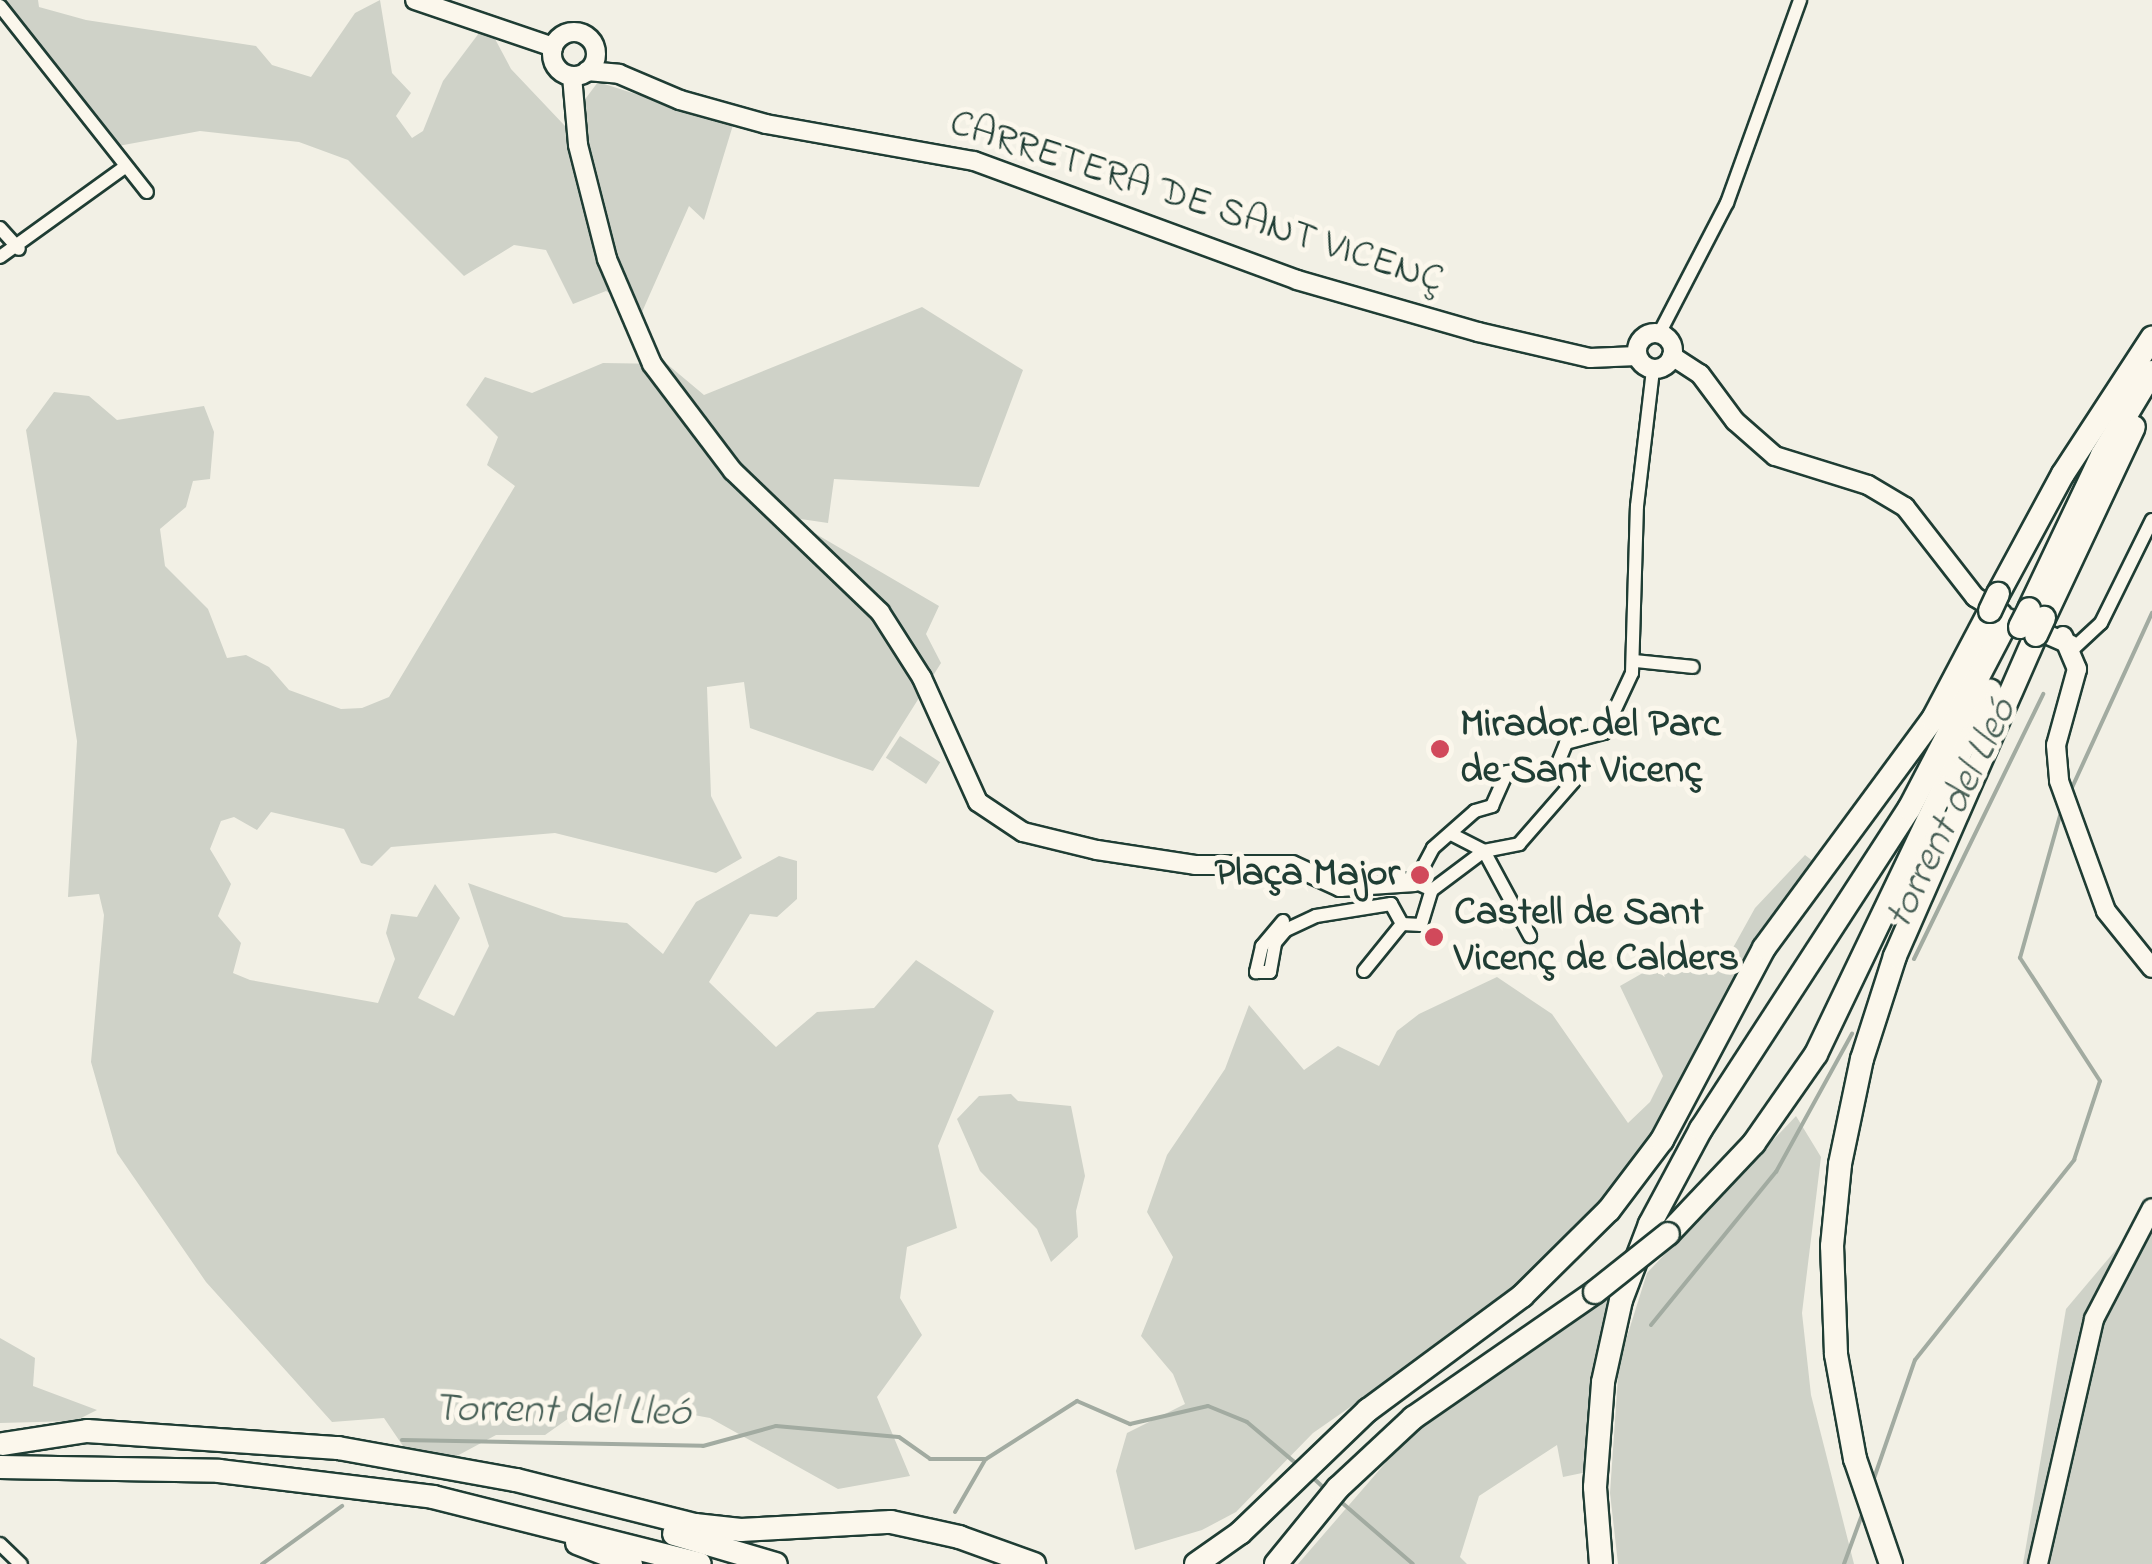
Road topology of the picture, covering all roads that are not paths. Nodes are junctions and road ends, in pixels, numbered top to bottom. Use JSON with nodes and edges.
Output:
{"nodes":[{"id":1,"x":415,"y":0,"type":"edge"},
{"id":2,"x":1800,"y":0,"type":"edge"},
{"id":3,"x":0,"y":6,"type":"edge"},
{"id":4,"x":594,"y":45,"type":"junction"},
{"id":5,"x":553,"y":47,"type":"junction"},
{"id":6,"x":579,"y":74,"type":"junction"},
{"id":7,"x":620,"y":74,"type":"junction"},
{"id":8,"x":126,"y":166,"type":"junction"},
{"id":9,"x":147,"y":192,"type":"dead end"},
{"id":10,"x":0,"y":228,"type":"edge"},
{"id":11,"x":18,"y":249,"type":"junction"},
{"id":12,"x":0,"y":257,"type":"edge"},
{"id":13,"x":1659,"y":334,"type":"junction"},
{"id":14,"x":2152,"y":338,"type":"edge"},
{"id":15,"x":1637,"y":356,"type":"junction"},
{"id":16,"x":1672,"y":356,"type":"junction"},
{"id":17,"x":1653,"y":369,"type":"junction"},
{"id":18,"x":2152,"y":372,"type":"edge"},
{"id":19,"x":2152,"y":388,"type":"edge"},
{"id":20,"x":2152,"y":520,"type":"edge"},
{"id":21,"x":2018,"y":615,"type":"junction"},
{"id":22,"x":2072,"y":646,"type":"junction"},
{"id":23,"x":1635,"y":662,"type":"junction"},
{"id":24,"x":1694,"y":667,"type":"dead end"},
{"id":25,"x":1556,"y":768,"type":"junction"},
{"id":26,"x":1450,"y":834,"type":"junction"},
{"id":27,"x":1484,"y":851,"type":"junction"},
{"id":28,"x":1424,"y":886,"type":"junction"},
{"id":29,"x":1283,"y":921,"type":"dead end"},
{"id":30,"x":1402,"y":924,"type":"junction"},
{"id":31,"x":1530,"y":936,"type":"dead end"},
{"id":32,"x":2152,"y":968,"type":"edge"},
{"id":33,"x":1364,"y":971,"type":"dead end"},
{"id":34,"x":2152,"y":1208,"type":"edge"},
{"id":35,"x":1,"y":1451,"type":"edge"},
{"id":36,"x":380,"y":1490,"type":"junction"},
{"id":37,"x":0,"y":1544,"type":"edge"},
{"id":38,"x":22,"y":1564,"type":"edge"},
{"id":39,"x":631,"y":1564,"type":"edge"},
{"id":40,"x":700,"y":1564,"type":"edge"},
{"id":41,"x":776,"y":1564,"type":"edge"},
{"id":42,"x":1034,"y":1564,"type":"edge"},
{"id":43,"x":1196,"y":1564,"type":"edge"},
{"id":44,"x":1276,"y":1564,"type":"edge"},
{"id":45,"x":1601,"y":1564,"type":"edge"},
{"id":46,"x":1891,"y":1564,"type":"edge"},
{"id":47,"x":2038,"y":1564,"type":"edge"}],
"edges":[{"from":1,"to":5,"type":"street"},
{"from":2,"to":13,"type":"street"},
{"from":3,"to":8,"type":"street"},
{"from":4,"to":5,"type":"street"},
{"from":4,"to":6,"type":"street"},
{"from":4,"to":7,"type":"street","name":"CARRETERA DE SANT VICENÇ"},
{"from":5,"to":6,"type":"street"},
{"from":6,"to":7,"type":"street","name":"CARRETERA DE SANT VICENÇ"},
{"from":6,"to":28,"type":"street"},
{"from":7,"to":15,"type":"street","name":"CARRETERA DE SANT VICENÇ"},
{"from":8,"to":9,"type":"street"},
{"from":8,"to":11,"type":"street"},
{"from":10,"to":11,"type":"street"},
{"from":11,"to":12,"type":"street"},
{"from":13,"to":15,"type":"street"},
{"from":13,"to":16,"type":"street"},
{"from":14,"to":21,"type":"highway"},
{"from":15,"to":17,"type":"street"},
{"from":16,"to":17,"type":"street"},
{"from":16,"to":22,"type":"street"},
{"from":17,"to":23,"type":"street"},
{"from":18,"to":21,"type":"highway"},
{"from":19,"to":21,"type":"highway"},
{"from":20,"to":22,"type":"street"},
{"from":21,"to":43,"type":"highway"},
{"from":21,"to":44,"type":"highway","bridge":true},
{"from":21,"to":45,"type":"highway"},
{"from":21,"to":46,"type":"highway"},
{"from":22,"to":32,"type":"street"},
{"from":23,"to":24,"type":"street"},
{"from":23,"to":25,"type":"street"},
{"from":25,"to":26,"type":"street"},
{"from":25,"to":27,"type":"street"},
{"from":26,"to":27,"type":"street"},
{"from":26,"to":28,"type":"street"},
{"from":27,"to":28,"type":"street"},
{"from":27,"to":31,"type":"street"},
{"from":28,"to":30,"type":"street"},
{"from":29,"to":30,"type":"street"},
{"from":30,"to":33,"type":"street"},
{"from":34,"to":47,"type":"street"},
{"from":35,"to":36,"type":"highway"},
{"from":35,"to":41,"type":"highway"},
{"from":35,"to":42,"type":"highway"},
{"from":36,"to":39,"type":"highway"},
{"from":36,"to":40,"type":"highway"},
{"from":37,"to":38,"type":"street"}]}
